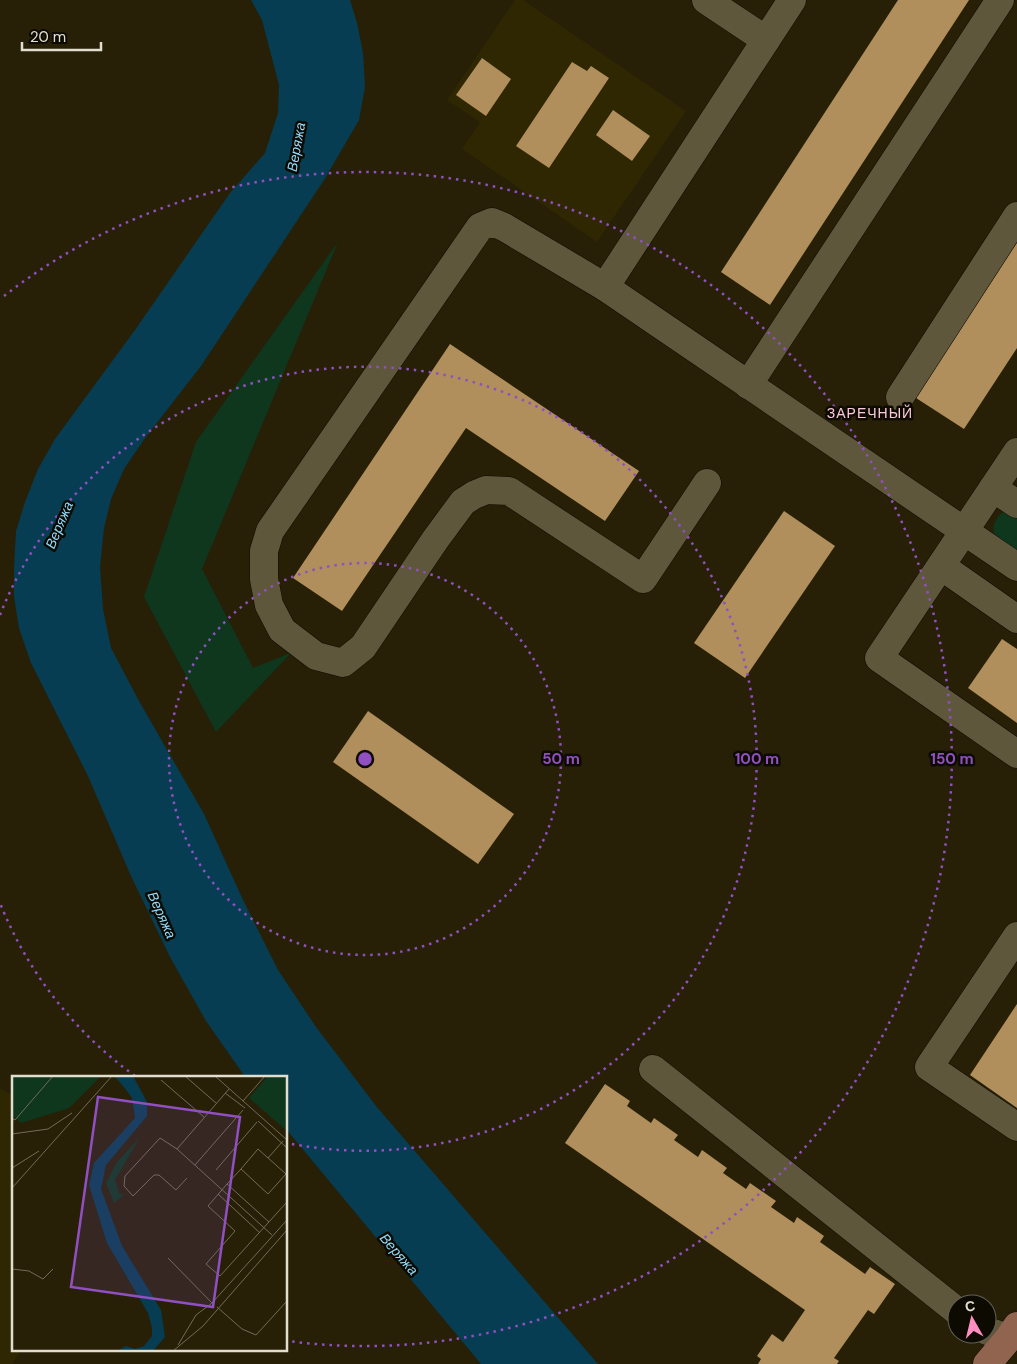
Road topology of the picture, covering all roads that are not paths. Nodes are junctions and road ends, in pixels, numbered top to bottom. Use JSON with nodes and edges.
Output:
{"nodes":[{"id":1,"x":706,"y":0,"type":"edge"},
{"id":2,"x":792,"y":0,"type":"edge"},
{"id":3,"x":1000,"y":0,"type":"edge"},
{"id":4,"x":766,"y":40,"type":"junction"},
{"id":5,"x":1017,"y":216,"type":"edge"},
{"id":6,"x":605,"y":287,"type":"junction"},
{"id":7,"x":748,"y":385,"type":"junction"},
{"id":8,"x":900,"y":397,"type":"dead end"},
{"id":9,"x":1017,"y":452,"type":"edge"},
{"id":10,"x":707,"y":484,"type":"dead end"},
{"id":11,"x":993,"y":488,"type":"junction"},
{"id":12,"x":1017,"y":504,"type":"edge"},
{"id":13,"x":964,"y":531,"type":"junction"},
{"id":14,"x":941,"y":566,"type":"junction"},
{"id":15,"x":1017,"y":567,"type":"edge"},
{"id":16,"x":1017,"y":619,"type":"edge"},
{"id":17,"x":1017,"y":754,"type":"edge"},
{"id":18,"x":1017,"y":936,"type":"edge"},
{"id":19,"x":654,"y":1069,"type":"dead end"},
{"id":20,"x":1017,"y":1127,"type":"edge"},
{"id":21,"x":947,"y":1303,"type":"edge"},
{"id":22,"x":1004,"y":1332,"type":"edge"},
{"id":23,"x":987,"y":1364,"type":"edge"}],
"edges":[{"from":1,"to":4,"type":"lane"},
{"from":2,"to":4,"type":"lane"},
{"from":3,"to":7,"type":"lane"},
{"from":4,"to":6,"type":"lane"},
{"from":5,"to":8,"type":"lane"},
{"from":6,"to":7,"type":"lane"},
{"from":6,"to":10,"type":"lane"},
{"from":7,"to":13,"type":"lane"},
{"from":9,"to":11,"type":"lane"},
{"from":11,"to":12,"type":"lane"},
{"from":11,"to":13,"type":"lane"},
{"from":13,"to":14,"type":"lane"},
{"from":13,"to":15,"type":"lane"},
{"from":14,"to":16,"type":"lane"},
{"from":14,"to":17,"type":"lane"},
{"from":18,"to":20,"type":"lane"},
{"from":19,"to":21,"type":"lane"},
{"from":22,"to":23,"type":"main road"}]}
